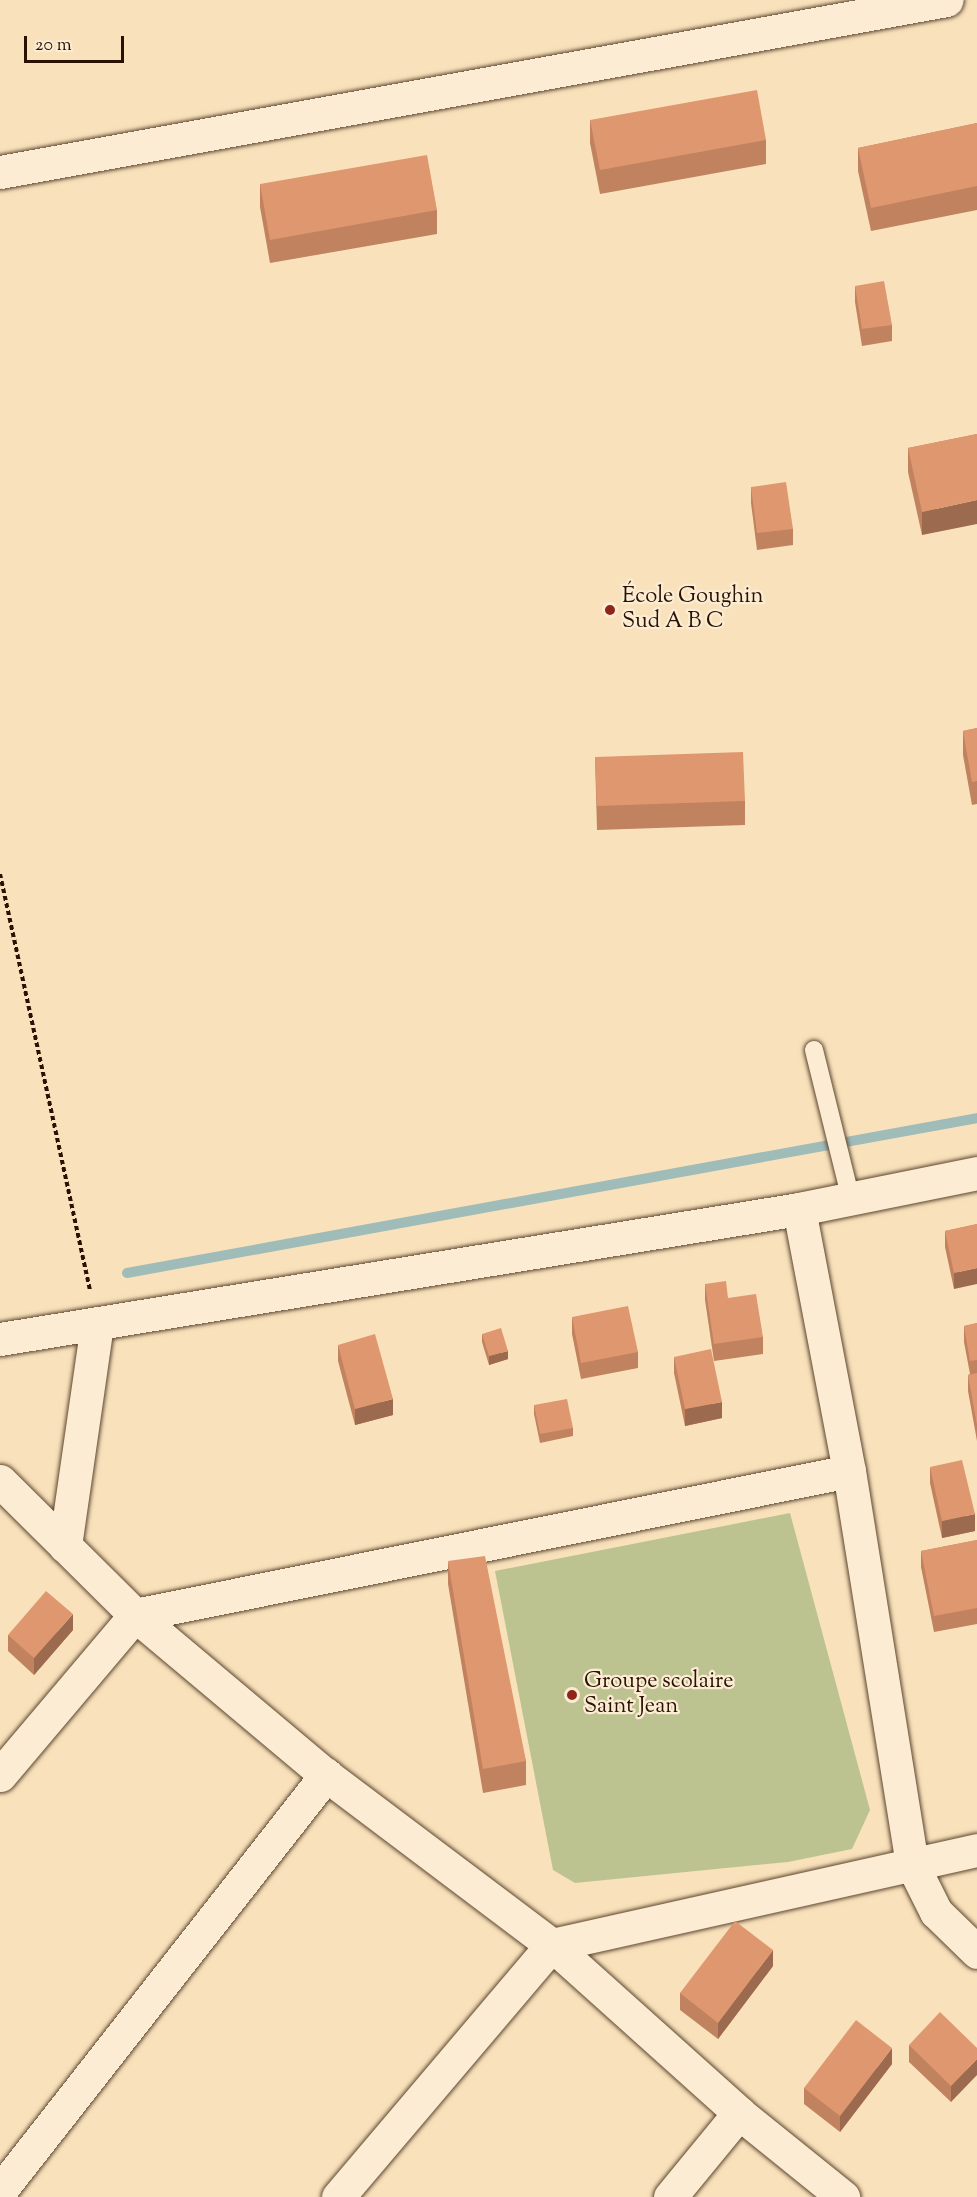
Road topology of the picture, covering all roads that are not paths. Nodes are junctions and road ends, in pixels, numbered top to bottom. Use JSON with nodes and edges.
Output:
{"nodes":[{"id":1,"x":946,"y":0,"type":"edge"},
{"id":2,"x":0,"y":172,"type":"edge"},
{"id":3,"x":814,"y":1050,"type":"dead end"},
{"id":4,"x":977,"y":1173,"type":"edge"},
{"id":5,"x":847,"y":1186,"type":"junction"},
{"id":6,"x":799,"y":1209,"type":"junction"},
{"id":7,"x":98,"y":1323,"type":"junction"},
{"id":8,"x":0,"y":1339,"type":"edge"},
{"id":9,"x":849,"y":1471,"type":"junction"},
{"id":10,"x":0,"y":1481,"type":"edge"},
{"id":11,"x":65,"y":1546,"type":"junction"},
{"id":12,"x":135,"y":1615,"type":"junction"},
{"id":13,"x":0,"y":1774,"type":"edge"},
{"id":14,"x":326,"y":1775,"type":"junction"},
{"id":15,"x":977,"y":1850,"type":"edge"},
{"id":16,"x":912,"y":1864,"type":"junction"},
{"id":17,"x":552,"y":1945,"type":"junction"},
{"id":18,"x":977,"y":1952,"type":"edge"},
{"id":19,"x":739,"y":2113,"type":"junction"},
{"id":20,"x":0,"y":2191,"type":"edge"},
{"id":21,"x":338,"y":2197,"type":"edge"},
{"id":22,"x":670,"y":2197,"type":"edge"},
{"id":23,"x":843,"y":2197,"type":"edge"}],
"edges":[{"from":1,"to":2,"type":"street"},
{"from":3,"to":5,"type":"lane"},
{"from":4,"to":5,"type":"street"},
{"from":5,"to":6,"type":"street"},
{"from":6,"to":7,"type":"street"},
{"from":6,"to":9,"type":"street"},
{"from":7,"to":8,"type":"street"},
{"from":7,"to":11,"type":"street"},
{"from":9,"to":12,"type":"street"},
{"from":9,"to":16,"type":"street"},
{"from":10,"to":11,"type":"street"},
{"from":11,"to":12,"type":"street"},
{"from":12,"to":13,"type":"street"},
{"from":12,"to":14,"type":"street"},
{"from":14,"to":17,"type":"street"},
{"from":14,"to":20,"type":"street"},
{"from":15,"to":16,"type":"street"},
{"from":16,"to":17,"type":"street"},
{"from":16,"to":18,"type":"street"},
{"from":17,"to":19,"type":"street"},
{"from":17,"to":21,"type":"street"},
{"from":19,"to":22,"type":"street"},
{"from":19,"to":23,"type":"street"}]}
